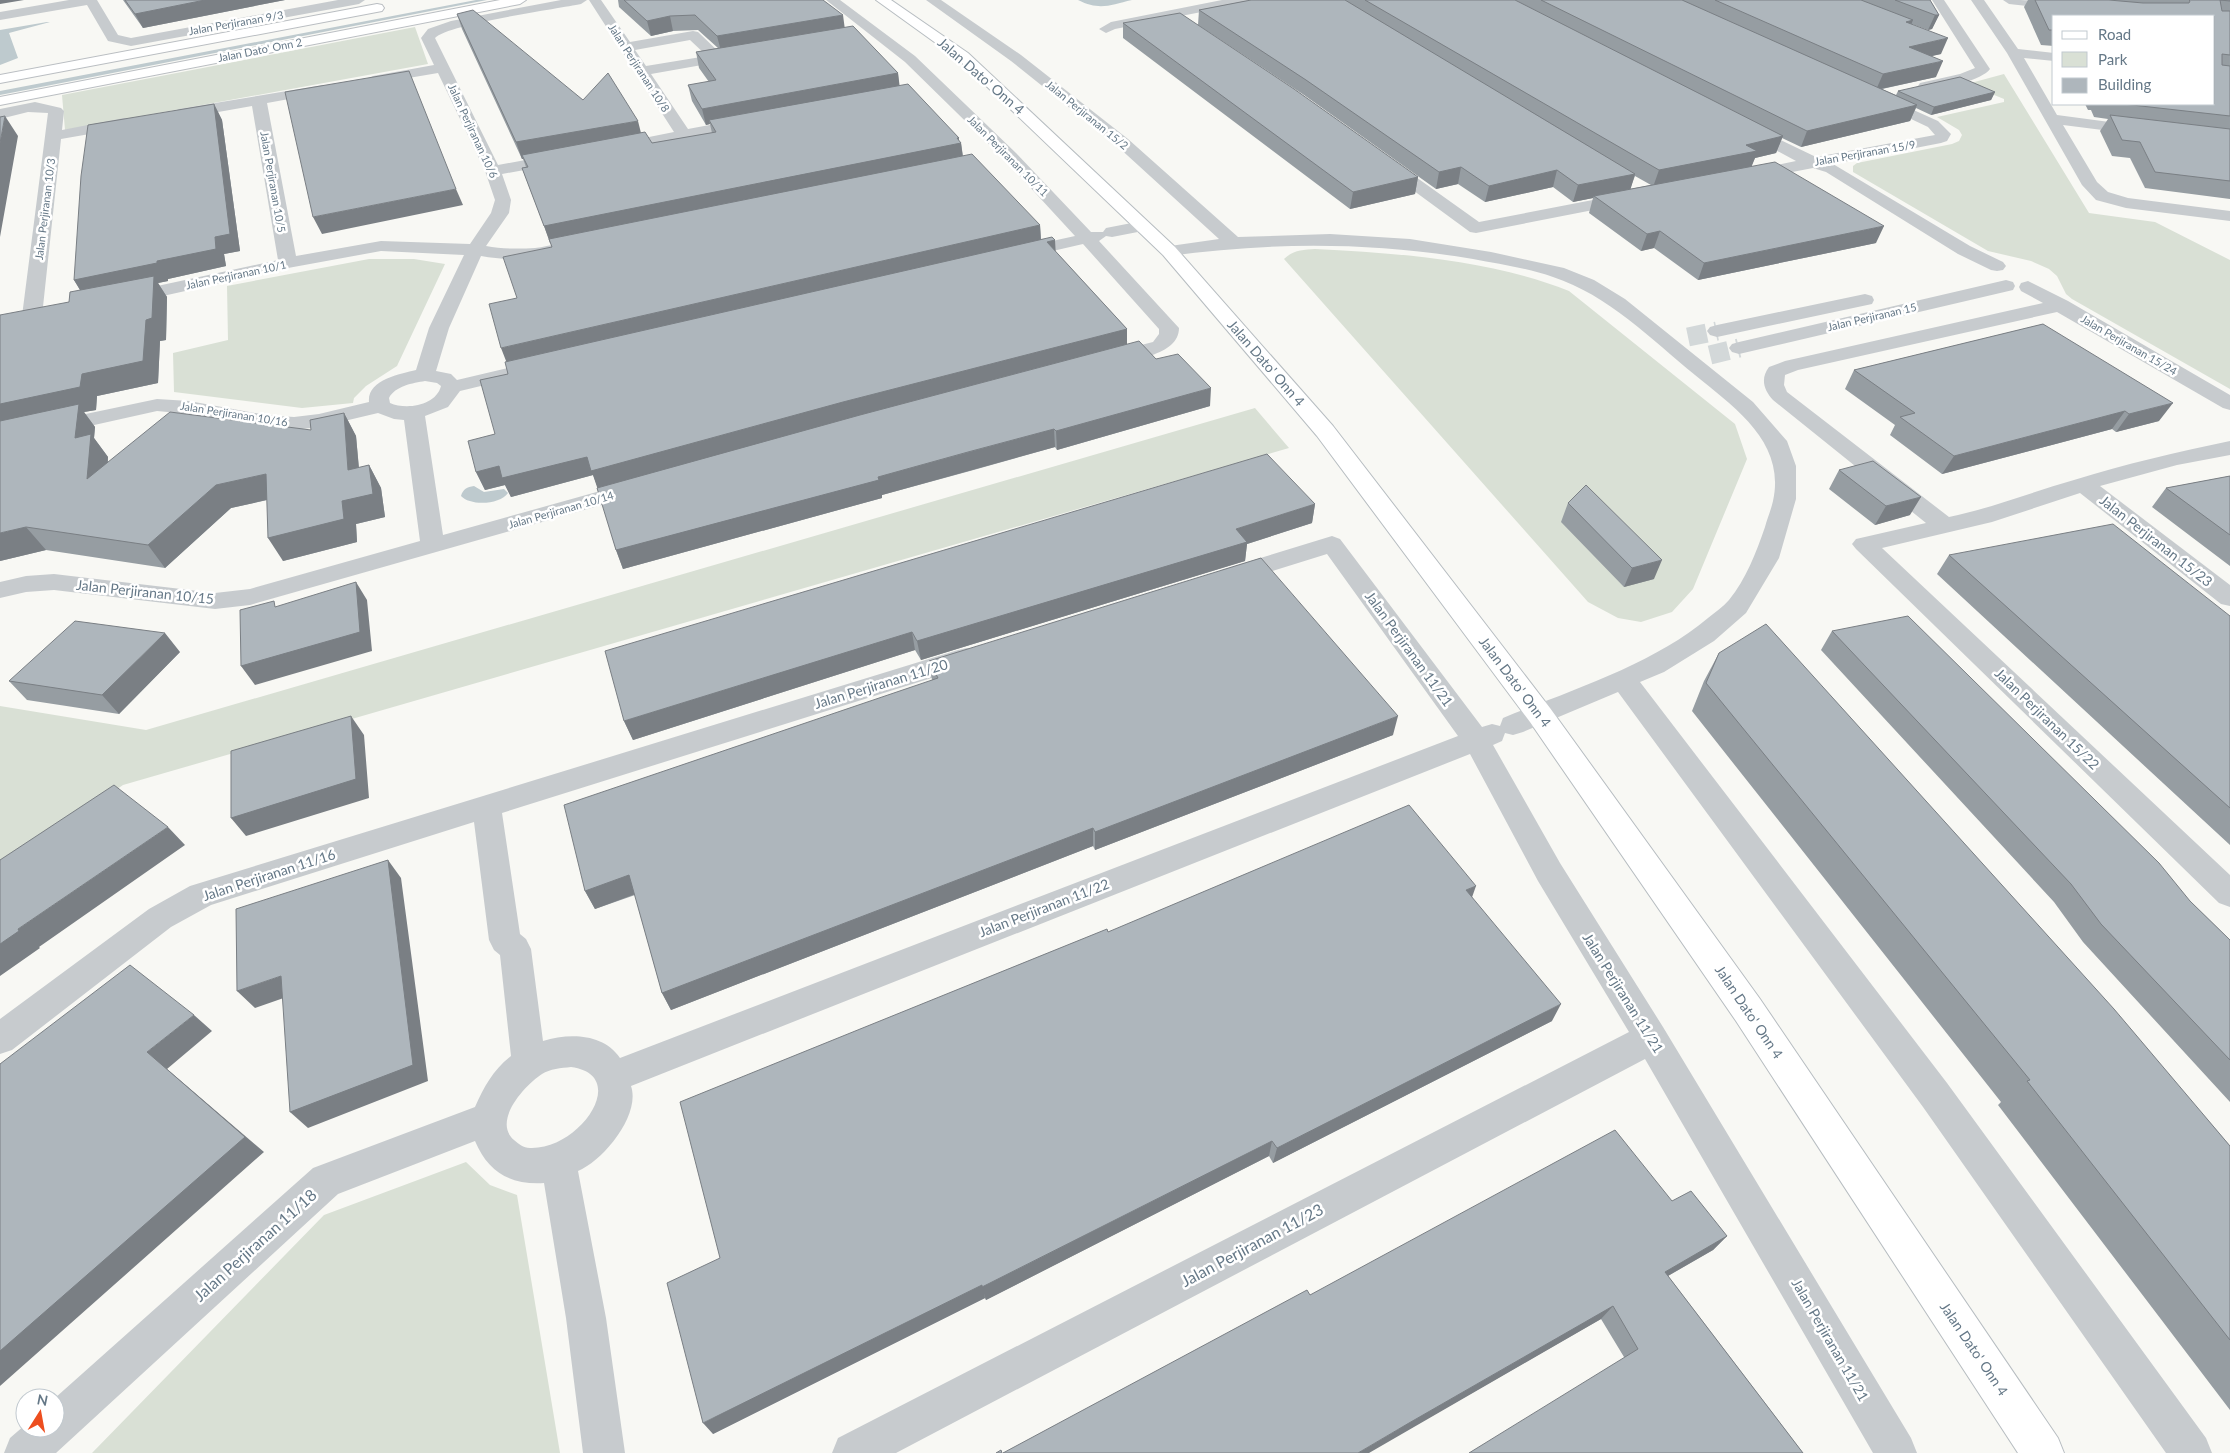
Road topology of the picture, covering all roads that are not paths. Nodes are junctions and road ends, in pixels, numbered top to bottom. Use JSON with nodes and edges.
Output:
{"nodes":[{"id":1,"x":91,"y":0,"type":"edge"},
{"id":2,"x":283,"y":0,"type":"edge"},
{"id":3,"x":359,"y":0,"type":"edge"},
{"id":4,"x":520,"y":0,"type":"edge"},
{"id":5,"x":581,"y":0,"type":"edge"},
{"id":6,"x":595,"y":0,"type":"edge"},
{"id":7,"x":832,"y":0,"type":"edge"},
{"id":8,"x":882,"y":0,"type":"edge"},
{"id":9,"x":932,"y":0,"type":"edge"},
{"id":10,"x":1242,"y":0,"type":"edge"},
{"id":11,"x":1938,"y":0,"type":"edge"},
{"id":12,"x":1977,"y":0,"type":"edge"},
{"id":13,"x":2009,"y":0,"type":"edge"},
{"id":14,"x":388,"y":6,"type":"dead end"},
{"id":15,"x":2076,"y":7,"type":"edge"},
{"id":16,"x":293,"y":12,"type":"junction"},
{"id":17,"x":1171,"y":14,"type":"junction"},
{"id":18,"x":0,"y":16,"type":"edge"},
{"id":19,"x":1187,"y":25,"type":"edge"},
{"id":20,"x":1106,"y":29,"type":"dead end"},
{"id":21,"x":874,"y":32,"type":"junction"},
{"id":22,"x":854,"y":35,"type":"edge"},
{"id":23,"x":1948,"y":45,"type":"edge"},
{"id":24,"x":626,"y":47,"type":"junction"},
{"id":25,"x":752,"y":52,"type":"edge"},
{"id":26,"x":2014,"y":53,"type":"junction"},
{"id":27,"x":1976,"y":56,"type":"junction"},
{"id":28,"x":717,"y":58,"type":"junction"},
{"id":29,"x":2052,"y":58,"type":"edge"},
{"id":30,"x":443,"y":68,"type":"junction"},
{"id":31,"x":641,"y":71,"type":"junction"},
{"id":32,"x":0,"y":79,"type":"edge"},
{"id":33,"x":355,"y":83,"type":"edge"},
{"id":34,"x":336,"y":87,"type":"edge"},
{"id":35,"x":939,"y":88,"type":"junction"},
{"id":36,"x":1915,"y":88,"type":"edge"},
{"id":37,"x":919,"y":91,"type":"dead end"},
{"id":38,"x":1896,"y":93,"type":"edge"},
{"id":39,"x":259,"y":100,"type":"junction"},
{"id":40,"x":0,"y":101,"type":"edge"},
{"id":41,"x":0,"y":114,"type":"edge"},
{"id":42,"x":161,"y":117,"type":"edge"},
{"id":43,"x":2052,"y":119,"type":"junction"},
{"id":44,"x":141,"y":120,"type":"edge"},
{"id":45,"x":762,"y":121,"type":"edge"},
{"id":46,"x":1730,"y":121,"type":"edge"},
{"id":47,"x":2161,"y":132,"type":"edge"},
{"id":48,"x":684,"y":135,"type":"junction"},
{"id":49,"x":54,"y":136,"type":"junction"},
{"id":50,"x":601,"y":151,"type":"edge"},
{"id":51,"x":1371,"y":152,"type":"edge"},
{"id":52,"x":582,"y":155,"type":"edge"},
{"id":53,"x":1010,"y":156,"type":"junction"},
{"id":54,"x":991,"y":160,"type":"dead end"},
{"id":55,"x":1813,"y":163,"type":"junction"},
{"id":56,"x":493,"y":171,"type":"junction"},
{"id":57,"x":1734,"y":178,"type":"edge"},
{"id":58,"x":1638,"y":189,"type":"edge"},
{"id":59,"x":2230,"y":216,"type":"edge"},
{"id":60,"x":1142,"y":226,"type":"junction"},
{"id":61,"x":1099,"y":235,"type":"junction"},
{"id":62,"x":1232,"y":242,"type":"junction"},
{"id":63,"x":575,"y":245,"type":"edge"},
{"id":64,"x":475,"y":250,"type":"junction"},
{"id":65,"x":1169,"y":251,"type":"junction"},
{"id":66,"x":999,"y":258,"type":"edge"},
{"id":67,"x":288,"y":263,"type":"junction"},
{"id":68,"x":1991,"y":270,"type":"junction"},
{"id":69,"x":2023,"y":276,"type":"junction"},
{"id":70,"x":2006,"y":286,"type":"junction"},
{"id":71,"x":108,"y":301,"type":"edge"},
{"id":72,"x":2061,"y":305,"type":"junction"},
{"id":73,"x":51,"y":312,"type":"edge"},
{"id":74,"x":1717,"y":331,"type":"tunnel mouth"},
{"id":75,"x":1688,"y":337,"type":"tunnel mouth"},
{"id":76,"x":1666,"y":342,"type":"junction"},
{"id":77,"x":1739,"y":348,"type":"tunnel mouth"},
{"id":78,"x":1710,"y":354,"type":"tunnel mouth"},
{"id":79,"x":1688,"y":360,"type":"junction"},
{"id":80,"x":1093,"y":363,"type":"edge"},
{"id":81,"x":538,"y":367,"type":"edge"},
{"id":82,"x":425,"y":375,"type":"junction"},
{"id":83,"x":452,"y":387,"type":"junction"},
{"id":84,"x":2230,"y":404,"type":"edge"},
{"id":85,"x":380,"y":406,"type":"junction"},
{"id":86,"x":414,"y":413,"type":"junction"},
{"id":87,"x":0,"y":439,"type":"edge"},
{"id":88,"x":2230,"y":448,"type":"edge"},
{"id":89,"x":654,"y":484,"type":"edge"},
{"id":90,"x":2083,"y":484,"type":"junction"},
{"id":91,"x":1945,"y":526,"type":"junction"},
{"id":92,"x":433,"y":546,"type":"junction"},
{"id":93,"x":1209,"y":582,"type":"edge"},
{"id":94,"x":0,"y":590,"type":"edge"},
{"id":95,"x":2230,"y":598,"type":"edge"},
{"id":96,"x":992,"y":650,"type":"edge"},
{"id":97,"x":1623,"y":680,"type":"junction"},
{"id":98,"x":1540,"y":715,"type":"junction"},
{"id":99,"x":1497,"y":732,"type":"junction"},
{"id":100,"x":487,"y":807,"type":"junction"},
{"id":101,"x":2230,"y":894,"type":"edge"},
{"id":102,"x":0,"y":1038,"type":"edge"},
{"id":103,"x":1651,"y":1038,"type":"junction"},
{"id":104,"x":529,"y":1063,"type":"junction"},
{"id":105,"x":613,"y":1077,"type":"junction"},
{"id":106,"x":489,"y":1120,"type":"junction"},
{"id":107,"x":558,"y":1162,"type":"junction"},
{"id":108,"x":65,"y":1417,"type":"edge"},
{"id":109,"x":42,"y":1438,"type":"edge"},
{"id":110,"x":25,"y":1453,"type":"edge"},
{"id":111,"x":604,"y":1453,"type":"edge"},
{"id":112,"x":853,"y":1453,"type":"edge"},
{"id":113,"x":1896,"y":1453,"type":"edge"},
{"id":114,"x":2043,"y":1453,"type":"edge"},
{"id":115,"x":2191,"y":1453,"type":"edge"}],
"edges":[{"from":1,"to":16,"type":"street","name":"Jalan Perjiranan 9/3"},
{"from":1,"to":18,"type":"street"},
{"from":2,"to":16,"type":"street"},
{"from":3,"to":16,"type":"street","name":"Jalan Perjiranan 9/3"},
{"from":4,"to":40,"type":"main road","name":"Jalan Dato' Onn 2"},
{"from":5,"to":30,"type":"street","name":"Jalan Perjiranan 10/6"},
{"from":6,"to":24,"type":"street","name":"Jalan Perjiranan 10/8"},
{"from":7,"to":21,"type":"street","name":"Jalan Perjiranan 10/11"},
{"from":8,"to":60,"type":"main road","name":"Jalan Dato' Onn 4"},
{"from":9,"to":62,"type":"street","name":"Jalan Perjiranan 15/2"},
{"from":10,"to":17,"type":"street"},
{"from":11,"to":27,"type":"street"},
{"from":12,"to":26,"type":"street"},
{"from":13,"to":15,"type":"street"},
{"from":14,"to":32,"type":"main road","name":"Jalan Dato' Onn 2"},
{"from":17,"to":19,"type":"street"},
{"from":17,"to":20,"type":"street"},
{"from":21,"to":22,"type":"street"},
{"from":21,"to":35,"type":"street","name":"Jalan Perjiranan 10/11"},
{"from":23,"to":27,"type":"street"},
{"from":24,"to":28,"type":"street"},
{"from":24,"to":31,"type":"street","name":"Jalan Perjiranan 10/8"},
{"from":25,"to":28,"type":"street"},
{"from":26,"to":29,"type":"street"},
{"from":26,"to":43,"type":"street"},
{"from":27,"to":36,"type":"street"},
{"from":28,"to":31,"type":"street"},
{"from":30,"to":33,"type":"street"},
{"from":30,"to":56,"type":"street","name":"Jalan Perjiranan 10/6"},
{"from":31,"to":48,"type":"street","name":"Jalan Perjiranan 10/8"},
{"from":34,"to":39,"type":"street"},
{"from":35,"to":37,"type":"street"},
{"from":35,"to":53,"type":"street","name":"Jalan Perjiranan 10/11"},
{"from":38,"to":55,"type":"street","name":"Jalan Perjiranan 15/9"},
{"from":39,"to":42,"type":"street"},
{"from":39,"to":67,"type":"street","name":"Jalan Perjiranan 10/5"},
{"from":41,"to":49,"type":"street","name":"Jalan Perjiranan 10/3"},
{"from":43,"to":47,"type":"street"},
{"from":43,"to":59,"type":"street"},
{"from":44,"to":49,"type":"street"},
{"from":45,"to":48,"type":"street"},
{"from":46,"to":55,"type":"street"},
{"from":48,"to":50,"type":"street"},
{"from":49,"to":73,"type":"street","name":"Jalan Perjiranan 10/3"},
{"from":51,"to":58,"type":"street"},
{"from":52,"to":56,"type":"street"},
{"from":53,"to":54,"type":"street"},
{"from":53,"to":61,"type":"street","name":"Jalan Perjiranan 10/11"},
{"from":55,"to":57,"type":"street","name":"Jalan Perjiranan 15/9"},
{"from":55,"to":68,"type":"street"},
{"from":56,"to":64,"type":"street","name":"Jalan Perjiranan 10/6"},
{"from":60,"to":61,"type":"street"},
{"from":60,"to":65,"type":"main road","name":"Jalan Dato' Onn 4"},
{"from":61,"to":66,"type":"street"},
{"from":61,"to":80,"type":"street","name":"Jalan Perjiranan 10/11"},
{"from":62,"to":65,"type":"street","name":"Jalan Perjiranan 11/22"},
{"from":62,"to":76,"type":"street","name":"Jalan Perjiranan 11/22"},
{"from":63,"to":64,"type":"street","name":"Jalan Perjiranan 10/1"},
{"from":64,"to":67,"type":"street","name":"Jalan Perjiranan 10/1"},
{"from":64,"to":82,"type":"street","name":"Jalan Perjiranan 10/6"},
{"from":65,"to":98,"type":"main road","name":"Jalan Dato' Onn 4"},
{"from":67,"to":71,"type":"street","name":"Jalan Perjiranan 10/1"},
{"from":68,"to":69,"type":"street"},
{"from":68,"to":70,"type":"street"},
{"from":68,"to":74,"type":"street","name":"Jalan Perjiranan 15"},
{"from":69,"to":70,"type":"street"},
{"from":69,"to":72,"type":"street","name":"Jalan Perjiranan 15/24"},
{"from":70,"to":77,"type":"street","name":"Jalan Perjiranan 15"},
{"from":72,"to":84,"type":"street","name":"Jalan Perjiranan 15/24"},
{"from":72,"to":91,"type":"street"},
{"from":75,"to":76,"type":"street"},
{"from":76,"to":79,"type":"street","name":"Jalan Perjiranan 11/22"},
{"from":78,"to":79,"type":"street"},
{"from":79,"to":97,"type":"street","name":"Jalan Perjiranan 11/22"},
{"from":81,"to":83,"type":"street"},
{"from":82,"to":83,"type":"street"},
{"from":82,"to":85,"type":"street"},
{"from":83,"to":86,"type":"street"},
{"from":85,"to":86,"type":"street"},
{"from":85,"to":87,"type":"street","name":"Jalan Perjiranan 10/16"},
{"from":86,"to":92,"type":"street"},
{"from":88,"to":90,"type":"street"},
{"from":89,"to":92,"type":"street","name":"Jalan Perjiranan 10/14"},
{"from":90,"to":91,"type":"street"},
{"from":90,"to":95,"type":"street","name":"Jalan Perjiranan 15/23"},
{"from":91,"to":101,"type":"street","name":"Jalan Perjiranan 15/22"},
{"from":92,"to":94,"type":"street","name":"Jalan Perjiranan 10/15"},
{"from":93,"to":99,"type":"street","name":"Jalan Perjiranan 11/21"},
{"from":96,"to":100,"type":"street","name":"Jalan Perjiranan 11/20"},
{"from":97,"to":98,"type":"street","name":"Jalan Perjiranan 11/22"},
{"from":97,"to":115,"type":"street"},
{"from":98,"to":99,"type":"street","name":"Jalan Perjiranan 11/22"},
{"from":98,"to":114,"type":"main road","name":"Jalan Dato' Onn 4"},
{"from":99,"to":103,"type":"street","name":"Jalan Perjiranan 11/21"},
{"from":99,"to":105,"type":"street","name":"Jalan Perjiranan 11/22"},
{"from":100,"to":102,"type":"street","name":"Jalan Perjiranan 11/16"},
{"from":100,"to":104,"type":"street"},
{"from":103,"to":112,"type":"street","name":"Jalan Perjiranan 11/23"},
{"from":103,"to":113,"type":"street","name":"Jalan Perjiranan 11/21"},
{"from":104,"to":105,"type":"street"},
{"from":104,"to":106,"type":"street"},
{"from":105,"to":107,"type":"street"},
{"from":106,"to":107,"type":"street"},
{"from":106,"to":108,"type":"street","name":"Jalan Perjiranan 11/18"},
{"from":107,"to":111,"type":"street"},
{"from":109,"to":110,"type":"street","name":"Jalan Perjiranan 11/18"}]}
